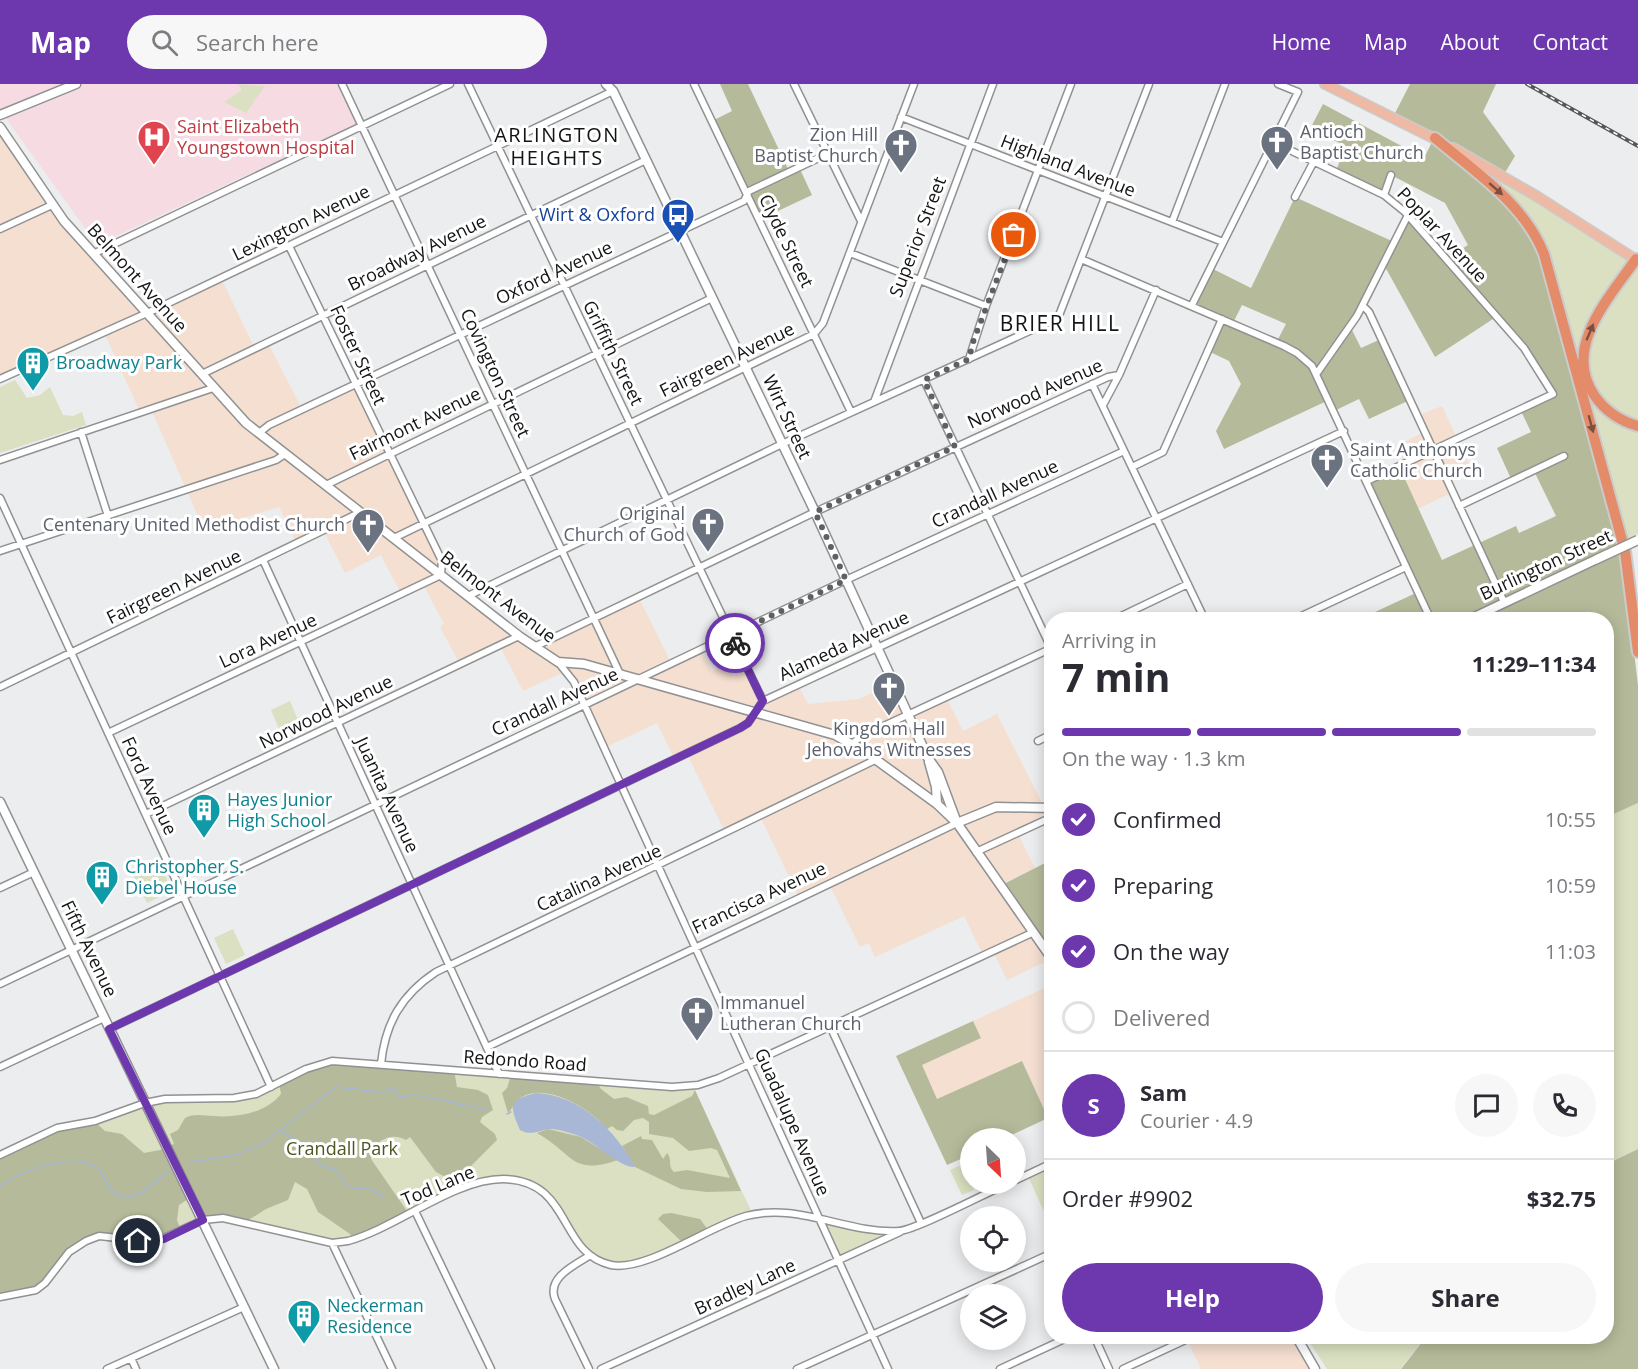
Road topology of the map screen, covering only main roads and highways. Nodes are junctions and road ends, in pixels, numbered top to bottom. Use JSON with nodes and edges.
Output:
{"nodes":[{"id":1,"x":76,"y":84,"type":"edge"},
{"id":2,"x":606,"y":84,"type":"edge"},
{"id":3,"x":1325,"y":84,"type":"edge"},
{"id":4,"x":60,"y":87,"type":"edge"},
{"id":5,"x":613,"y":87,"type":"edge"},
{"id":6,"x":0,"y":115,"type":"edge"},
{"id":7,"x":0,"y":127,"type":"edge"},
{"id":8,"x":1435,"y":138,"type":"junction"},
{"id":9,"x":1637,"y":260,"type":"edge"},
{"id":10,"x":1638,"y":426,"type":"edge"},
{"id":11,"x":1638,"y":540,"type":"edge"},
{"id":12,"x":1484,"y":612,"type":"edge"},
{"id":13,"x":1638,"y":652,"type":"edge"},
{"id":14,"x":928,"y":758,"type":"junction"},
{"id":15,"x":0,"y":802,"type":"edge"},
{"id":16,"x":937,"y":804,"type":"junction"},
{"id":17,"x":1044,"y":808,"type":"edge"},
{"id":18,"x":957,"y":823,"type":"junction"},
{"id":19,"x":1044,"y":947,"type":"edge"},
{"id":20,"x":1301,"y":1344,"type":"edge"},
{"id":21,"x":274,"y":1369,"type":"edge"},
{"id":22,"x":1315,"y":1369,"type":"edge"}],
"edges":[{"from":1,"to":4,"type":"main road"},
{"from":2,"to":5,"type":"main road","name":"Wirt Street"},
{"from":3,"to":8,"type":"main road"},
{"from":4,"to":6,"type":"main road"},
{"from":5,"to":14,"type":"main road","name":"Wirt Street"},
{"from":7,"to":16,"type":"main road","name":"Belmont Avenue"},
{"from":8,"to":9,"type":"main road"},
{"from":8,"to":13,"type":"highway","one_way":true},
{"from":10,"to":9,"type":"highway","one_way":true},
{"from":11,"to":12,"type":"main road","name":"Burlington Street","bridge":true},
{"from":14,"to":16,"type":"main road","name":"Wirt Street"},
{"from":14,"to":18,"type":"main road","name":"Wirt Street"},
{"from":15,"to":21,"type":"main road","name":"Fifth Avenue"},
{"from":16,"to":18,"type":"main road","name":"Belmont Avenue"},
{"from":17,"to":18,"type":"main road","name":"Francisca Avenue"},
{"from":18,"to":19,"type":"main road","name":"Belmont Avenue"},
{"from":20,"to":22,"type":"main road"}]}
